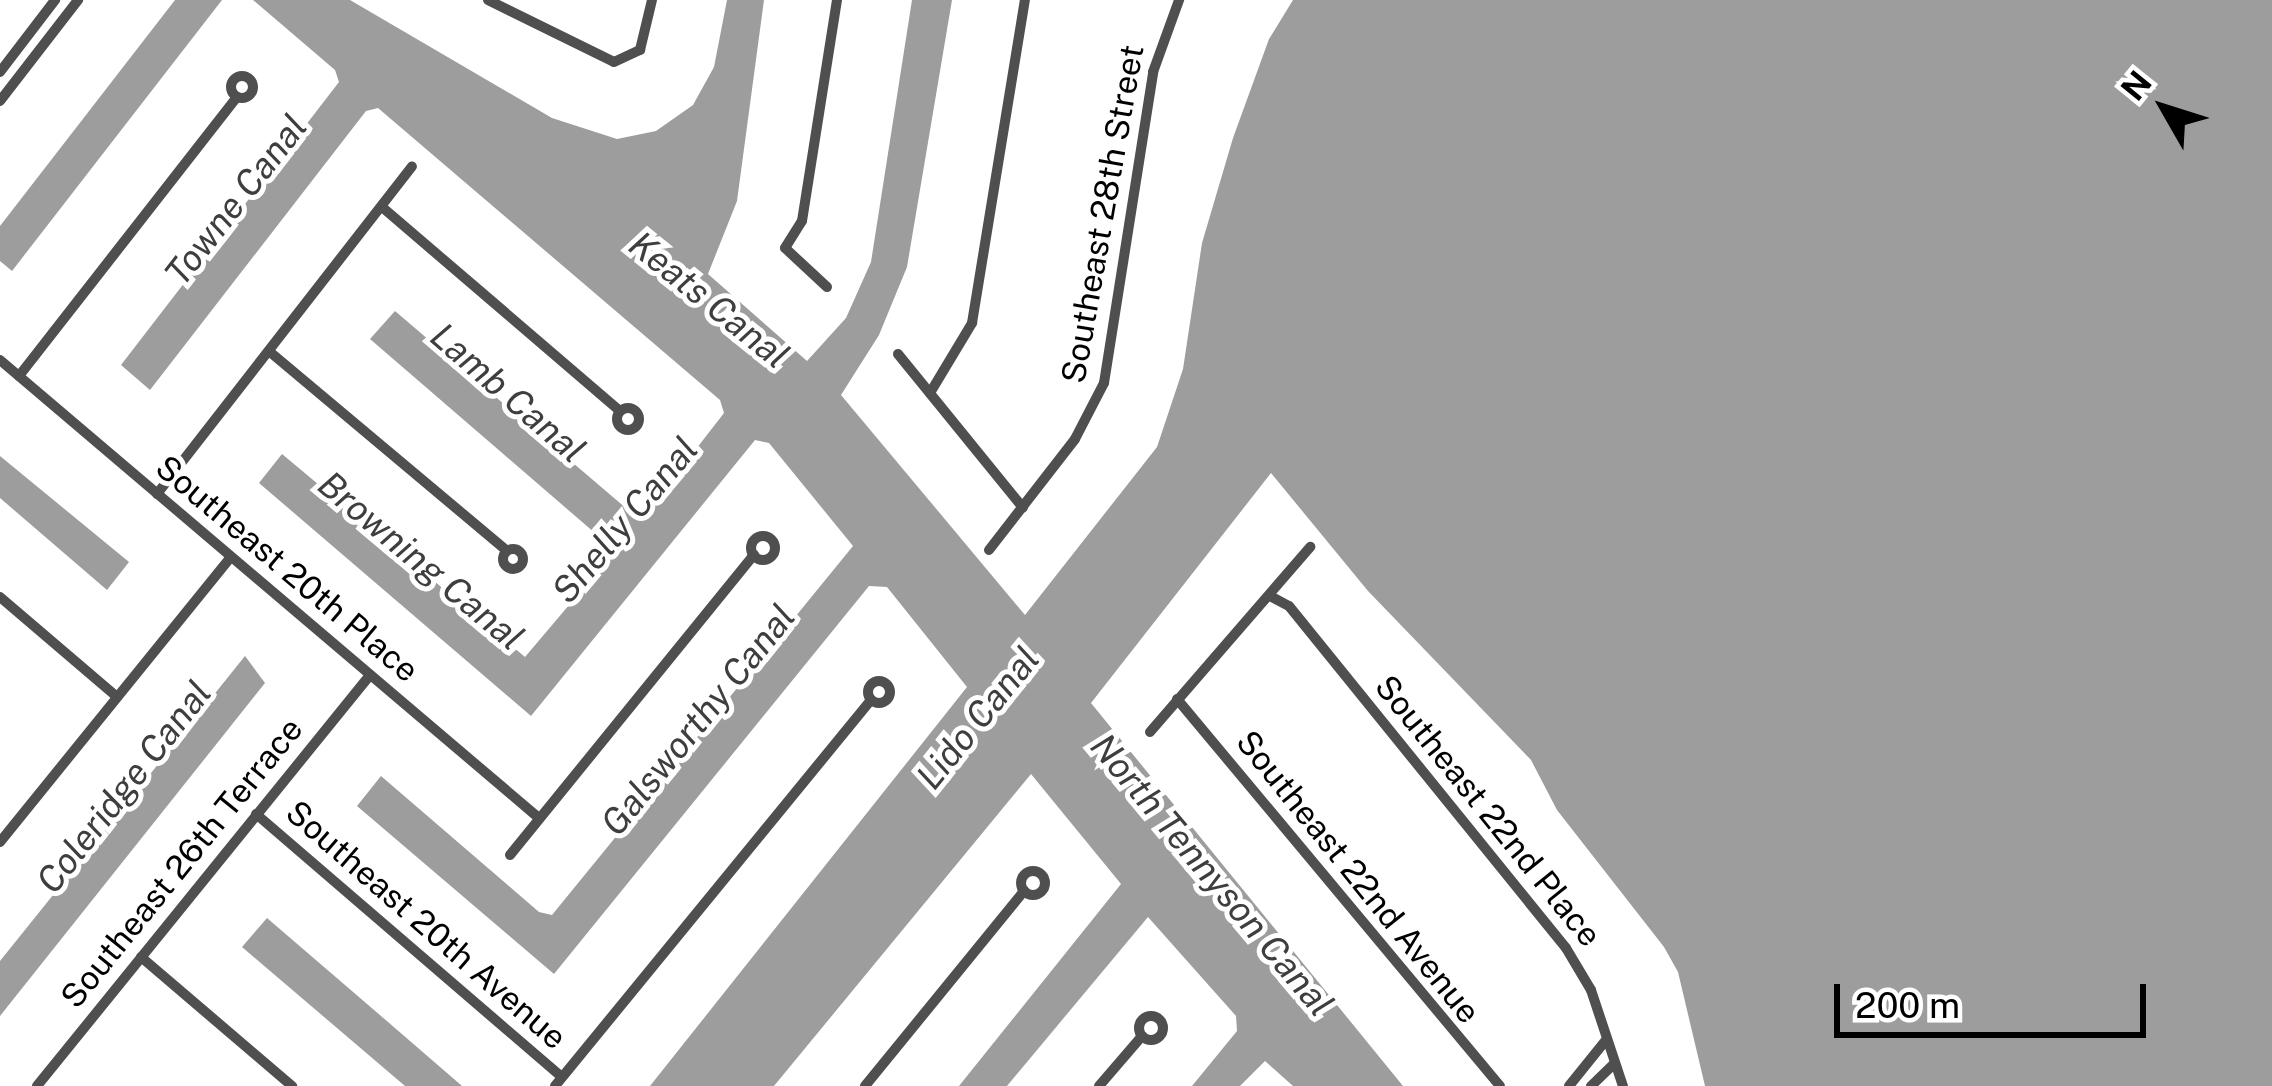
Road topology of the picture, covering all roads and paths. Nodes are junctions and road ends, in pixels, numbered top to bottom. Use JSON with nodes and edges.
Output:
{"nodes":[{"id":1,"x":55,"y":0,"type":"edge"},
{"id":2,"x":78,"y":0,"type":"edge"},
{"id":3,"x":488,"y":0,"type":"edge"},
{"id":4,"x":652,"y":0,"type":"edge"},
{"id":5,"x":837,"y":0,"type":"edge"},
{"id":6,"x":1025,"y":0,"type":"edge"},
{"id":7,"x":1179,"y":0,"type":"edge"},
{"id":8,"x":0,"y":72,"type":"edge"},
{"id":9,"x":237,"y":97,"type":"dead end"},
{"id":10,"x":0,"y":101,"type":"edge"},
{"id":11,"x":412,"y":167,"type":"dead end"},
{"id":12,"x":382,"y":207,"type":"junction"},
{"id":13,"x":827,"y":287,"type":"dead end"},
{"id":14,"x":270,"y":352,"type":"junction"},
{"id":15,"x":898,"y":354,"type":"dead end"},
{"id":16,"x":0,"y":360,"type":"edge"},
{"id":17,"x":19,"y":376,"type":"junction"},
{"id":18,"x":930,"y":393,"type":"junction"},
{"id":19,"x":620,"y":411,"type":"dead end"},
{"id":20,"x":157,"y":494,"type":"junction"},
{"id":21,"x":1023,"y":508,"type":"junction"},
{"id":22,"x":1310,"y":547,"type":"dead end"},
{"id":23,"x":989,"y":550,"type":"dead end"},
{"id":24,"x":507,"y":551,"type":"dead end"},
{"id":25,"x":754,"y":555,"type":"dead end"},
{"id":26,"x":231,"y":557,"type":"junction"},
{"id":27,"x":1270,"y":596,"type":"junction"},
{"id":28,"x":0,"y":597,"type":"edge"},
{"id":29,"x":370,"y":675,"type":"junction"},
{"id":30,"x":117,"y":697,"type":"junction"},
{"id":31,"x":1178,"y":699,"type":"junction"},
{"id":32,"x":871,"y":700,"type":"dead end"},
{"id":33,"x":1150,"y":732,"type":"dead end"},
{"id":34,"x":256,"y":814,"type":"junction"},
{"id":35,"x":539,"y":818,"type":"junction"},
{"id":36,"x":1,"y":838,"type":"edge"},
{"id":37,"x":510,"y":855,"type":"dead end"},
{"id":38,"x":1024,"y":891,"type":"dead end"},
{"id":39,"x":141,"y":956,"type":"junction"},
{"id":40,"x":1142,"y":1036,"type":"dead end"},
{"id":41,"x":1606,"y":1040,"type":"junction"},
{"id":42,"x":1615,"y":1063,"type":"junction"},
{"id":43,"x":558,"y":1082,"type":"edge"},
{"id":44,"x":37,"y":1086,"type":"edge"},
{"id":45,"x":292,"y":1086,"type":"edge"},
{"id":46,"x":865,"y":1086,"type":"edge"},
{"id":47,"x":1099,"y":1086,"type":"edge"},
{"id":48,"x":1500,"y":1086,"type":"edge"},
{"id":49,"x":1569,"y":1086,"type":"edge"},
{"id":50,"x":1591,"y":1086,"type":"edge"},
{"id":51,"x":1623,"y":1086,"type":"edge"}],
"edges":[{"from":1,"to":8,"type":"street"},
{"from":2,"to":10,"type":"street"},
{"from":3,"to":4,"type":"street"},
{"from":5,"to":13,"type":"street"},
{"from":6,"to":18,"type":"street"},
{"from":7,"to":21,"type":"street","name":"Southeast 28th Street"},
{"from":9,"to":17,"type":"street"},
{"from":11,"to":12,"type":"street"},
{"from":12,"to":14,"type":"street"},
{"from":12,"to":19,"type":"street"},
{"from":14,"to":20,"type":"street"},
{"from":14,"to":24,"type":"street"},
{"from":15,"to":18,"type":"street"},
{"from":16,"to":17,"type":"street","name":"Southeast 20th Place"},
{"from":17,"to":20,"type":"street","name":"Southeast 20th Place"},
{"from":18,"to":21,"type":"street"},
{"from":20,"to":26,"type":"street","name":"Southeast 20th Place"},
{"from":21,"to":23,"type":"street","name":"Southeast 28th Street"},
{"from":22,"to":27,"type":"street"},
{"from":25,"to":35,"type":"street"},
{"from":26,"to":29,"type":"street","name":"Southeast 20th Place"},
{"from":26,"to":30,"type":"street"},
{"from":27,"to":31,"type":"street"},
{"from":27,"to":41,"type":"street","name":"Southeast 22nd Place"},
{"from":28,"to":30,"type":"street"},
{"from":29,"to":34,"type":"street","name":"Southeast 26th Terrace"},
{"from":29,"to":35,"type":"street","name":"Southeast 20th Place"},
{"from":30,"to":36,"type":"street"},
{"from":31,"to":33,"type":"street"},
{"from":31,"to":48,"type":"street","name":"Southeast 22nd Avenue"},
{"from":32,"to":43,"type":"street"},
{"from":34,"to":39,"type":"street","name":"Southeast 26th Terrace"},
{"from":34,"to":43,"type":"street","name":"Southeast 20th Avenue"},
{"from":35,"to":37,"type":"street"},
{"from":38,"to":46,"type":"street"},
{"from":39,"to":44,"type":"street","name":"Southeast 26th Terrace"},
{"from":39,"to":45,"type":"street"},
{"from":40,"to":47,"type":"street"},
{"from":41,"to":42,"type":"street","name":"Southeast 22nd Place"},
{"from":41,"to":49,"type":"street"},
{"from":42,"to":50,"type":"street"},
{"from":42,"to":51,"type":"street","name":"Southeast 22nd Place"}]}
